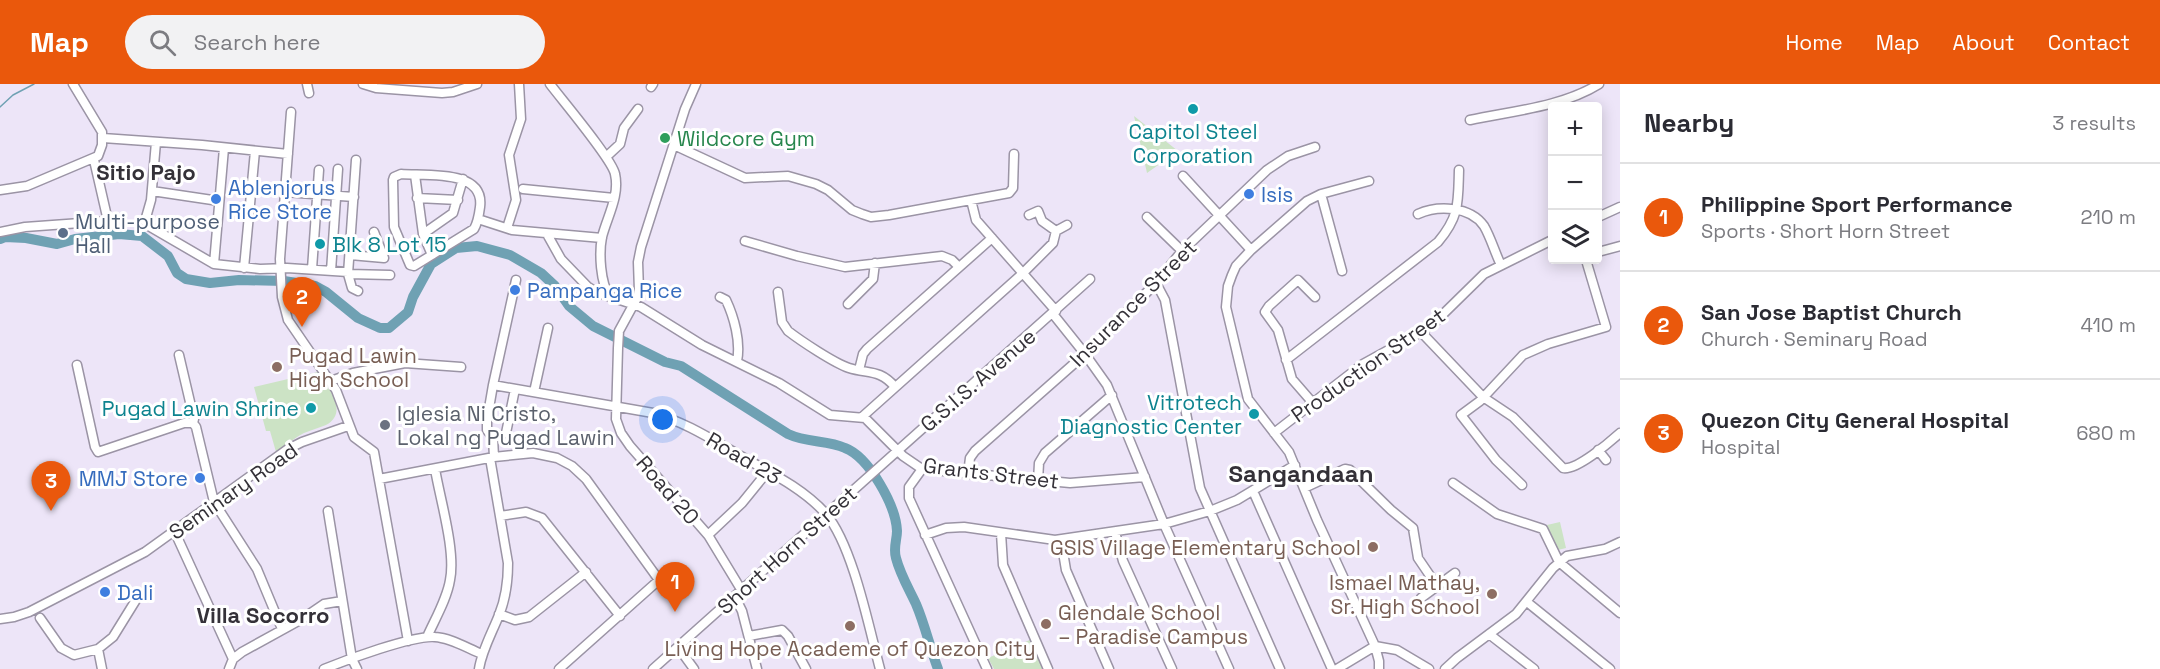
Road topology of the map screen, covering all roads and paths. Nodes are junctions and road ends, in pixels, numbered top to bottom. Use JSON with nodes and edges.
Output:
{"nodes":[{"id":1,"x":74,"y":84,"type":"edge"},
{"id":2,"x":363,"y":84,"type":"edge"},
{"id":3,"x":477,"y":84,"type":"edge"},
{"id":4,"x":519,"y":84,"type":"edge"},
{"id":5,"x":550,"y":84,"type":"edge"},
{"id":6,"x":696,"y":84,"type":"edge"},
{"id":7,"x":1599,"y":84,"type":"edge"},
{"id":8,"x":442,"y":88,"type":"edge"},
{"id":9,"x":638,"y":109,"type":"dead end"},
{"id":10,"x":291,"y":112,"type":"dead end"},
{"id":11,"x":1470,"y":120,"type":"dead end"},
{"id":12,"x":103,"y":138,"type":"junction"},
{"id":13,"x":156,"y":142,"type":"junction"},
{"id":14,"x":674,"y":146,"type":"junction"},
{"id":15,"x":1315,"y":147,"type":"dead end"},
{"id":16,"x":224,"y":148,"type":"junction"},
{"id":17,"x":255,"y":151,"type":"junction"},
{"id":18,"x":288,"y":154,"type":"junction"},
{"id":19,"x":1014,"y":154,"type":"dead end"},
{"id":20,"x":606,"y":157,"type":"junction"},
{"id":21,"x":94,"y":160,"type":"junction"},
{"id":22,"x":357,"y":160,"type":"dead end"},
{"id":23,"x":338,"y":169,"type":"dead end"},
{"id":24,"x":319,"y":170,"type":"dead end"},
{"id":25,"x":1459,"y":170,"type":"dead end"},
{"id":26,"x":415,"y":175,"type":"junction"},
{"id":27,"x":1184,"y":176,"type":"dead end"},
{"id":28,"x":464,"y":179,"type":"junction"},
{"id":29,"x":1369,"y":181,"type":"dead end"},
{"id":30,"x":523,"y":189,"type":"dead end"},
{"id":31,"x":0,"y":190,"type":"edge"},
{"id":32,"x":152,"y":191,"type":"junction"},
{"id":33,"x":285,"y":192,"type":"junction"},
{"id":34,"x":317,"y":194,"type":"junction"},
{"id":35,"x":1321,"y":194,"type":"junction"},
{"id":36,"x":336,"y":196,"type":"junction"},
{"id":37,"x":354,"y":197,"type":"junction"},
{"id":38,"x":417,"y":198,"type":"junction"},
{"id":39,"x":614,"y":198,"type":"junction"},
{"id":40,"x":458,"y":200,"type":"junction"},
{"id":41,"x":972,"y":200,"type":"junction"},
{"id":42,"x":219,"y":201,"type":"junction"},
{"id":43,"x":1620,"y":207,"type":"edge"},
{"id":44,"x":1458,"y":210,"type":"junction"},
{"id":45,"x":1419,"y":214,"type":"dead end"},
{"id":46,"x":1029,"y":215,"type":"dead end"},
{"id":47,"x":1220,"y":216,"type":"junction"},
{"id":48,"x":1602,"y":216,"type":"edge"},
{"id":49,"x":1147,"y":217,"type":"dead end"},
{"id":50,"x":478,"y":219,"type":"junction"},
{"id":51,"x":1067,"y":225,"type":"dead end"},
{"id":52,"x":507,"y":228,"type":"junction"},
{"id":53,"x":1056,"y":231,"type":"junction"},
{"id":54,"x":0,"y":232,"type":"edge"},
{"id":55,"x":374,"y":232,"type":"dead end"},
{"id":56,"x":423,"y":234,"type":"junction"},
{"id":57,"x":547,"y":234,"type":"junction"},
{"id":58,"x":602,"y":238,"type":"junction"},
{"id":59,"x":992,"y":238,"type":"junction"},
{"id":60,"x":745,"y":241,"type":"dead end"},
{"id":61,"x":1548,"y":242,"type":"edge"},
{"id":62,"x":1620,"y":246,"type":"edge"},
{"id":63,"x":1251,"y":250,"type":"junction"},
{"id":64,"x":1182,"y":251,"type":"junction"},
{"id":65,"x":1602,"y":251,"type":"edge"},
{"id":66,"x":350,"y":255,"type":"junction"},
{"id":67,"x":432,"y":255,"type":"junction"},
{"id":68,"x":875,"y":263,"type":"junction"},
{"id":69,"x":214,"y":264,"type":"junction"},
{"id":70,"x":1587,"y":264,"type":"edge"},
{"id":71,"x":1501,"y":265,"type":"junction"},
{"id":72,"x":959,"y":267,"type":"junction"},
{"id":73,"x":244,"y":268,"type":"junction"},
{"id":74,"x":312,"y":269,"type":"junction"},
{"id":75,"x":281,"y":271,"type":"junction"},
{"id":76,"x":331,"y":271,"type":"junction"},
{"id":77,"x":1342,"y":271,"type":"dead end"},
{"id":78,"x":348,"y":273,"type":"junction"},
{"id":79,"x":1022,"y":274,"type":"junction"},
{"id":80,"x":390,"y":275,"type":"dead end"},
{"id":81,"x":602,"y":279,"type":"junction"},
{"id":82,"x":1090,"y":279,"type":"dead end"},
{"id":83,"x":516,"y":280,"type":"dead end"},
{"id":84,"x":1156,"y":284,"type":"junction"},
{"id":85,"x":589,"y":288,"type":"junction"},
{"id":86,"x":358,"y":291,"type":"dead end"},
{"id":87,"x":778,"y":292,"type":"dead end"},
{"id":88,"x":610,"y":296,"type":"junction"},
{"id":89,"x":1315,"y":297,"type":"dead end"},
{"id":90,"x":725,"y":298,"type":"dead end"},
{"id":91,"x":634,"y":304,"type":"junction"},
{"id":92,"x":848,"y":304,"type":"dead end"},
{"id":93,"x":1054,"y":313,"type":"junction"},
{"id":94,"x":548,"y":328,"type":"dead end"},
{"id":95,"x":1421,"y":332,"type":"junction"},
{"id":96,"x":1085,"y":354,"type":"junction"},
{"id":97,"x":179,"y":355,"type":"dead end"},
{"id":98,"x":1286,"y":360,"type":"junction"},
{"id":99,"x":736,"y":361,"type":"junction"},
{"id":100,"x":77,"y":365,"type":"dead end"},
{"id":101,"x":460,"y":367,"type":"dead end"},
{"id":102,"x":860,"y":370,"type":"junction"},
{"id":103,"x":331,"y":381,"type":"junction"},
{"id":104,"x":493,"y":385,"type":"junction"},
{"id":105,"x":895,"y":387,"type":"junction"},
{"id":106,"x":515,"y":389,"type":"junction"},
{"id":107,"x":534,"y":392,"type":"junction"},
{"id":108,"x":1112,"y":395,"type":"junction"},
{"id":109,"x":1483,"y":397,"type":"junction"},
{"id":110,"x":1312,"y":402,"type":"junction"},
{"id":111,"x":615,"y":406,"type":"junction"},
{"id":112,"x":862,"y":417,"type":"junction"},
{"id":113,"x":193,"y":423,"type":"junction"},
{"id":114,"x":348,"y":426,"type":"junction"},
{"id":115,"x":1274,"y":433,"type":"junction"},
{"id":116,"x":1620,"y":433,"type":"edge"},
{"id":117,"x":506,"y":434,"type":"dead end"},
{"id":118,"x":1598,"y":450,"type":"junction"},
{"id":119,"x":898,"y":451,"type":"junction"},
{"id":120,"x":492,"y":457,"type":"junction"},
{"id":121,"x":1606,"y":460,"type":"dead end"},
{"id":122,"x":1295,"y":465,"type":"junction"},
{"id":123,"x":435,"y":468,"type":"junction"},
{"id":124,"x":922,"y":469,"type":"junction"},
{"id":125,"x":768,"y":471,"type":"junction"},
{"id":126,"x":968,"y":474,"type":"junction"},
{"id":127,"x":1145,"y":477,"type":"junction"},
{"id":128,"x":379,"y":479,"type":"junction"},
{"id":129,"x":866,"y":479,"type":"joint"},
{"id":130,"x":1038,"y":481,"type":"junction"},
{"id":131,"x":1453,"y":483,"type":"dead end"},
{"id":132,"x":1522,"y":485,"type":"dead end"},
{"id":133,"x":1304,"y":488,"type":"junction"},
{"id":134,"x":1253,"y":491,"type":"junction"},
{"id":135,"x":214,"y":502,"type":"junction"},
{"id":136,"x":328,"y":511,"type":"dead end"},
{"id":137,"x":1210,"y":511,"type":"junction"},
{"id":138,"x":826,"y":515,"type":"junction"},
{"id":139,"x":500,"y":516,"type":"junction"},
{"id":140,"x":1164,"y":524,"type":"junction"},
{"id":141,"x":1115,"y":532,"type":"junction"},
{"id":142,"x":1001,"y":533,"type":"junction"},
{"id":143,"x":708,"y":535,"type":"junction"},
{"id":144,"x":926,"y":535,"type":"junction"},
{"id":145,"x":178,"y":539,"type":"dead end"},
{"id":146,"x":1061,"y":540,"type":"junction"},
{"id":147,"x":1620,"y":542,"type":"edge"},
{"id":148,"x":1559,"y":562,"type":"junction"},
{"id":149,"x":586,"y":572,"type":"junction"},
{"id":150,"x":1455,"y":573,"type":"dead end"},
{"id":151,"x":1437,"y":586,"type":"junction"},
{"id":152,"x":140,"y":594,"type":"dead end"},
{"id":153,"x":738,"y":594,"type":"junction"},
{"id":154,"x":1421,"y":598,"type":"dead end"},
{"id":155,"x":342,"y":601,"type":"junction"},
{"id":156,"x":1527,"y":602,"type":"junction"},
{"id":157,"x":1620,"y":613,"type":"edge"},
{"id":158,"x":500,"y":614,"type":"junction"},
{"id":159,"x":620,"y":616,"type":"junction"},
{"id":160,"x":40,"y":618,"type":"dead end"},
{"id":161,"x":0,"y":619,"type":"edge"},
{"id":162,"x":282,"y":629,"type":"junction"},
{"id":163,"x":1489,"y":634,"type":"junction"},
{"id":164,"x":749,"y":636,"type":"junction"},
{"id":165,"x":427,"y":637,"type":"junction"},
{"id":166,"x":408,"y":641,"type":"junction"},
{"id":167,"x":1375,"y":646,"type":"junction"},
{"id":168,"x":678,"y":647,"type":"junction"},
{"id":169,"x":98,"y":649,"type":"junction"},
{"id":170,"x":482,"y":654,"type":"junction"},
{"id":171,"x":233,"y":659,"type":"junction"},
{"id":172,"x":352,"y":659,"type":"junction"},
{"id":173,"x":102,"y":669,"type":"edge"},
{"id":174,"x":229,"y":669,"type":"edge"},
{"id":175,"x":324,"y":669,"type":"edge"},
{"id":176,"x":357,"y":669,"type":"edge"},
{"id":177,"x":479,"y":669,"type":"edge"},
{"id":178,"x":559,"y":669,"type":"edge"},
{"id":179,"x":653,"y":669,"type":"edge"},
{"id":180,"x":694,"y":669,"type":"edge"},
{"id":181,"x":757,"y":669,"type":"edge"},
{"id":182,"x":806,"y":669,"type":"edge"},
{"id":183,"x":880,"y":669,"type":"edge"},
{"id":184,"x":987,"y":669,"type":"edge"},
{"id":185,"x":1048,"y":669,"type":"edge"},
{"id":186,"x":1109,"y":669,"type":"edge"},
{"id":187,"x":1172,"y":669,"type":"edge"},
{"id":188,"x":1229,"y":669,"type":"edge"},
{"id":189,"x":1280,"y":669,"type":"edge"},
{"id":190,"x":1332,"y":669,"type":"edge"},
{"id":191,"x":1337,"y":669,"type":"edge"},
{"id":192,"x":1379,"y":669,"type":"edge"},
{"id":193,"x":1429,"y":669,"type":"edge"},
{"id":194,"x":1445,"y":669,"type":"edge"},
{"id":195,"x":1534,"y":669,"type":"edge"},
{"id":196,"x":1610,"y":669,"type":"edge"}],
"edges":[{"from":1,"to":12,"type":"street"},
{"from":2,"to":8,"type":"street"},
{"from":3,"to":8,"type":"street"},
{"from":4,"to":52,"type":"street"},
{"from":5,"to":20,"type":"street"},
{"from":6,"to":14,"type":"street"},
{"from":7,"to":11,"type":"street"},
{"from":9,"to":20,"type":"street"},
{"from":10,"to":18,"type":"street"},
{"from":12,"to":13,"type":"street"},
{"from":12,"to":21,"type":"street"},
{"from":13,"to":16,"type":"street"},
{"from":13,"to":32,"type":"street"},
{"from":14,"to":41,"type":"street"},
{"from":14,"to":91,"type":"street"},
{"from":15,"to":47,"type":"street","name":"Insurance Street"},
{"from":16,"to":17,"type":"street"},
{"from":16,"to":42,"type":"street"},
{"from":17,"to":18,"type":"street"},
{"from":17,"to":73,"type":"street"},
{"from":18,"to":33,"type":"street"},
{"from":19,"to":41,"type":"street"},
{"from":20,"to":39,"type":"street"},
{"from":21,"to":31,"type":"street"},
{"from":21,"to":54,"type":"street"},
{"from":22,"to":37,"type":"street"},
{"from":23,"to":36,"type":"street"},
{"from":24,"to":34,"type":"street"},
{"from":25,"to":44,"type":"street"},
{"from":26,"to":28,"type":"street"},
{"from":26,"to":38,"type":"street"},
{"from":26,"to":67,"type":"street"},
{"from":27,"to":47,"type":"street"},
{"from":28,"to":40,"type":"street"},
{"from":28,"to":50,"type":"street"},
{"from":29,"to":35,"type":"street"},
{"from":30,"to":39,"type":"street"},
{"from":32,"to":42,"type":"street"},
{"from":32,"to":69,"type":"street"},
{"from":33,"to":34,"type":"street"},
{"from":33,"to":75,"type":"street"},
{"from":34,"to":36,"type":"street"},
{"from":34,"to":74,"type":"street"},
{"from":35,"to":63,"type":"street"},
{"from":35,"to":77,"type":"street"},
{"from":36,"to":37,"type":"street"},
{"from":36,"to":76,"type":"street"},
{"from":37,"to":66,"type":"street"},
{"from":38,"to":40,"type":"street"},
{"from":38,"to":56,"type":"street"},
{"from":39,"to":58,"type":"street"},
{"from":40,"to":56,"type":"street"},
{"from":41,"to":59,"type":"street"},
{"from":42,"to":69,"type":"street"},
{"from":43,"to":48,"type":"street"},
{"from":44,"to":45,"type":"street"},
{"from":44,"to":71,"type":"street"},
{"from":44,"to":98,"type":"street"},
{"from":46,"to":53,"type":"street"},
{"from":47,"to":63,"type":"street"},
{"from":47,"to":64,"type":"street","name":"Insurance Street"},
{"from":49,"to":64,"type":"street"},
{"from":50,"to":52,"type":"street"},
{"from":50,"to":67,"type":"street"},
{"from":51,"to":53,"type":"street"},
{"from":52,"to":57,"type":"street"},
{"from":53,"to":79,"type":"street"},
{"from":55,"to":66,"type":"street"},
{"from":56,"to":67,"type":"street"},
{"from":57,"to":58,"type":"street"},
{"from":57,"to":85,"type":"street"},
{"from":58,"to":81,"type":"street"},
{"from":59,"to":72,"type":"street"},
{"from":59,"to":79,"type":"street"},
{"from":60,"to":68,"type":"street"},
{"from":61,"to":71,"type":"street","name":"Production Street"},
{"from":62,"to":65,"type":"street"},
{"from":63,"to":115,"type":"street"},
{"from":64,"to":84,"type":"street","name":"Insurance Street"},
{"from":66,"to":78,"type":"street"},
{"from":68,"to":72,"type":"street"},
{"from":68,"to":92,"type":"street"},
{"from":69,"to":73,"type":"street"},
{"from":70,"to":109,"type":"street"},
{"from":71,"to":95,"type":"street","name":"Production Street"},
{"from":72,"to":102,"type":"street"},
{"from":73,"to":75,"type":"street"},
{"from":74,"to":75,"type":"street"},
{"from":74,"to":76,"type":"street"},
{"from":75,"to":103,"type":"street"},
{"from":76,"to":78,"type":"street"},
{"from":78,"to":80,"type":"street"},
{"from":78,"to":86,"type":"street"},
{"from":79,"to":93,"type":"street"},
{"from":79,"to":105,"type":"street"},
{"from":81,"to":85,"type":"street"},
{"from":81,"to":88,"type":"street"},
{"from":82,"to":93,"type":"street","name":"G.S.I.S. Avenue"},
{"from":83,"to":104,"type":"street"},
{"from":84,"to":96,"type":"street","name":"Insurance Street"},
{"from":84,"to":137,"type":"street"},
{"from":85,"to":88,"type":"street"},
{"from":87,"to":102,"type":"street"},
{"from":88,"to":91,"type":"street"},
{"from":89,"to":98,"type":"street"},
{"from":90,"to":99,"type":"street"},
{"from":91,"to":99,"type":"street"},
{"from":91,"to":111,"type":"street","name":"Road 20"},
{"from":93,"to":96,"type":"street"},
{"from":93,"to":119,"type":"street","name":"G.S.I.S. Avenue"},
{"from":94,"to":107,"type":"street"},
{"from":95,"to":109,"type":"street"},
{"from":95,"to":110,"type":"street","name":"Production Street"},
{"from":96,"to":108,"type":"street"},
{"from":96,"to":126,"type":"street","name":"Insurance Street"},
{"from":97,"to":113,"type":"street"},
{"from":98,"to":110,"type":"street"},
{"from":99,"to":112,"type":"street"},
{"from":100,"to":113,"type":"street"},
{"from":101,"to":103,"type":"street"},
{"from":102,"to":105,"type":"street"},
{"from":103,"to":114,"type":"street"},
{"from":104,"to":106,"type":"street","name":"Road 23"},
{"from":104,"to":120,"type":"street"},
{"from":105,"to":112,"type":"street"},
{"from":106,"to":107,"type":"street","name":"Road 23"},
{"from":106,"to":117,"type":"street"},
{"from":107,"to":111,"type":"street","name":"Road 23"},
{"from":108,"to":127,"type":"street"},
{"from":108,"to":130,"type":"street"},
{"from":109,"to":118,"type":"street"},
{"from":109,"to":132,"type":"street"},
{"from":110,"to":115,"type":"street","name":"Production Street"},
{"from":111,"to":125,"type":"street","name":"Road 23"},
{"from":111,"to":143,"type":"street","name":"Road 20"},
{"from":112,"to":119,"type":"street","name":"Grants Street"},
{"from":113,"to":135,"type":"street"},
{"from":114,"to":128,"type":"street"},
{"from":114,"to":135,"type":"street","name":"Seminary Road"},
{"from":115,"to":122,"type":"street"},
{"from":116,"to":118,"type":"street"},
{"from":118,"to":121,"type":"street"},
{"from":119,"to":124,"type":"street","name":"Grants Street"},
{"from":119,"to":129,"type":"street","name":"G.S.I.S. Avenue"},
{"from":120,"to":123,"type":"street"},
{"from":120,"to":139,"type":"street"},
{"from":120,"to":159,"type":"street"},
{"from":122,"to":133,"type":"street"},
{"from":122,"to":134,"type":"street"},
{"from":123,"to":128,"type":"street"},
{"from":123,"to":165,"type":"street"},
{"from":124,"to":126,"type":"street","name":"Grants Street"},
{"from":124,"to":144,"type":"street"},
{"from":125,"to":138,"type":"street","name":"Road 23"},
{"from":125,"to":143,"type":"street"},
{"from":126,"to":130,"type":"street","name":"Grants Street"},
{"from":127,"to":130,"type":"street","name":"Grants Street"},
{"from":127,"to":140,"type":"street"},
{"from":128,"to":166,"type":"street"},
{"from":129,"to":138,"type":"street","name":"Short Horn Street"},
{"from":131,"to":148,"type":"street"},
{"from":133,"to":151,"type":"street"},
{"from":133,"to":167,"type":"street"},
{"from":134,"to":137,"type":"street"},
{"from":134,"to":190,"type":"street"},
{"from":135,"to":161,"type":"street","name":"Seminary Road"},
{"from":135,"to":162,"type":"street"},
{"from":136,"to":155,"type":"street"},
{"from":137,"to":140,"type":"street"},
{"from":137,"to":189,"type":"street"},
{"from":138,"to":153,"type":"street","name":"Short Horn Street"},
{"from":138,"to":183,"type":"street","name":"Road 23"},
{"from":139,"to":149,"type":"street"},
{"from":139,"to":158,"type":"street"},
{"from":140,"to":141,"type":"street"},
{"from":140,"to":188,"type":"street"},
{"from":141,"to":146,"type":"street"},
{"from":141,"to":187,"type":"street"},
{"from":142,"to":144,"type":"street"},
{"from":142,"to":146,"type":"street"},
{"from":142,"to":185,"type":"street"},
{"from":143,"to":153,"type":"street","name":"Road 20"},
{"from":144,"to":184,"type":"street"},
{"from":145,"to":171,"type":"street"},
{"from":146,"to":186,"type":"street"},
{"from":147,"to":148,"type":"street"},
{"from":148,"to":156,"type":"street"},
{"from":148,"to":157,"type":"street"},
{"from":149,"to":158,"type":"street"},
{"from":149,"to":159,"type":"street"},
{"from":150,"to":151,"type":"street"},
{"from":151,"to":154,"type":"street"},
{"from":152,"to":169,"type":"street"},
{"from":153,"to":164,"type":"street","name":"Road 20"},
{"from":153,"to":168,"type":"street","name":"Short Horn Street"},
{"from":155,"to":162,"type":"street"},
{"from":155,"to":172,"type":"street"},
{"from":156,"to":163,"type":"street"},
{"from":156,"to":196,"type":"street"},
{"from":158,"to":170,"type":"street"},
{"from":159,"to":178,"type":"street"},
{"from":160,"to":169,"type":"street"},
{"from":162,"to":171,"type":"street"},
{"from":163,"to":194,"type":"street"},
{"from":163,"to":195,"type":"street"},
{"from":164,"to":181,"type":"street","name":"Road 20"},
{"from":164,"to":182,"type":"street"},
{"from":165,"to":166,"type":"street"},
{"from":165,"to":170,"type":"street"},
{"from":166,"to":172,"type":"street"},
{"from":167,"to":191,"type":"street"},
{"from":167,"to":192,"type":"street"},
{"from":167,"to":193,"type":"street"},
{"from":168,"to":179,"type":"street","name":"Short Horn Street"},
{"from":168,"to":180,"type":"street"},
{"from":169,"to":173,"type":"street"},
{"from":170,"to":177,"type":"street"},
{"from":171,"to":174,"type":"street"},
{"from":172,"to":175,"type":"street"},
{"from":172,"to":176,"type":"street"}]}
